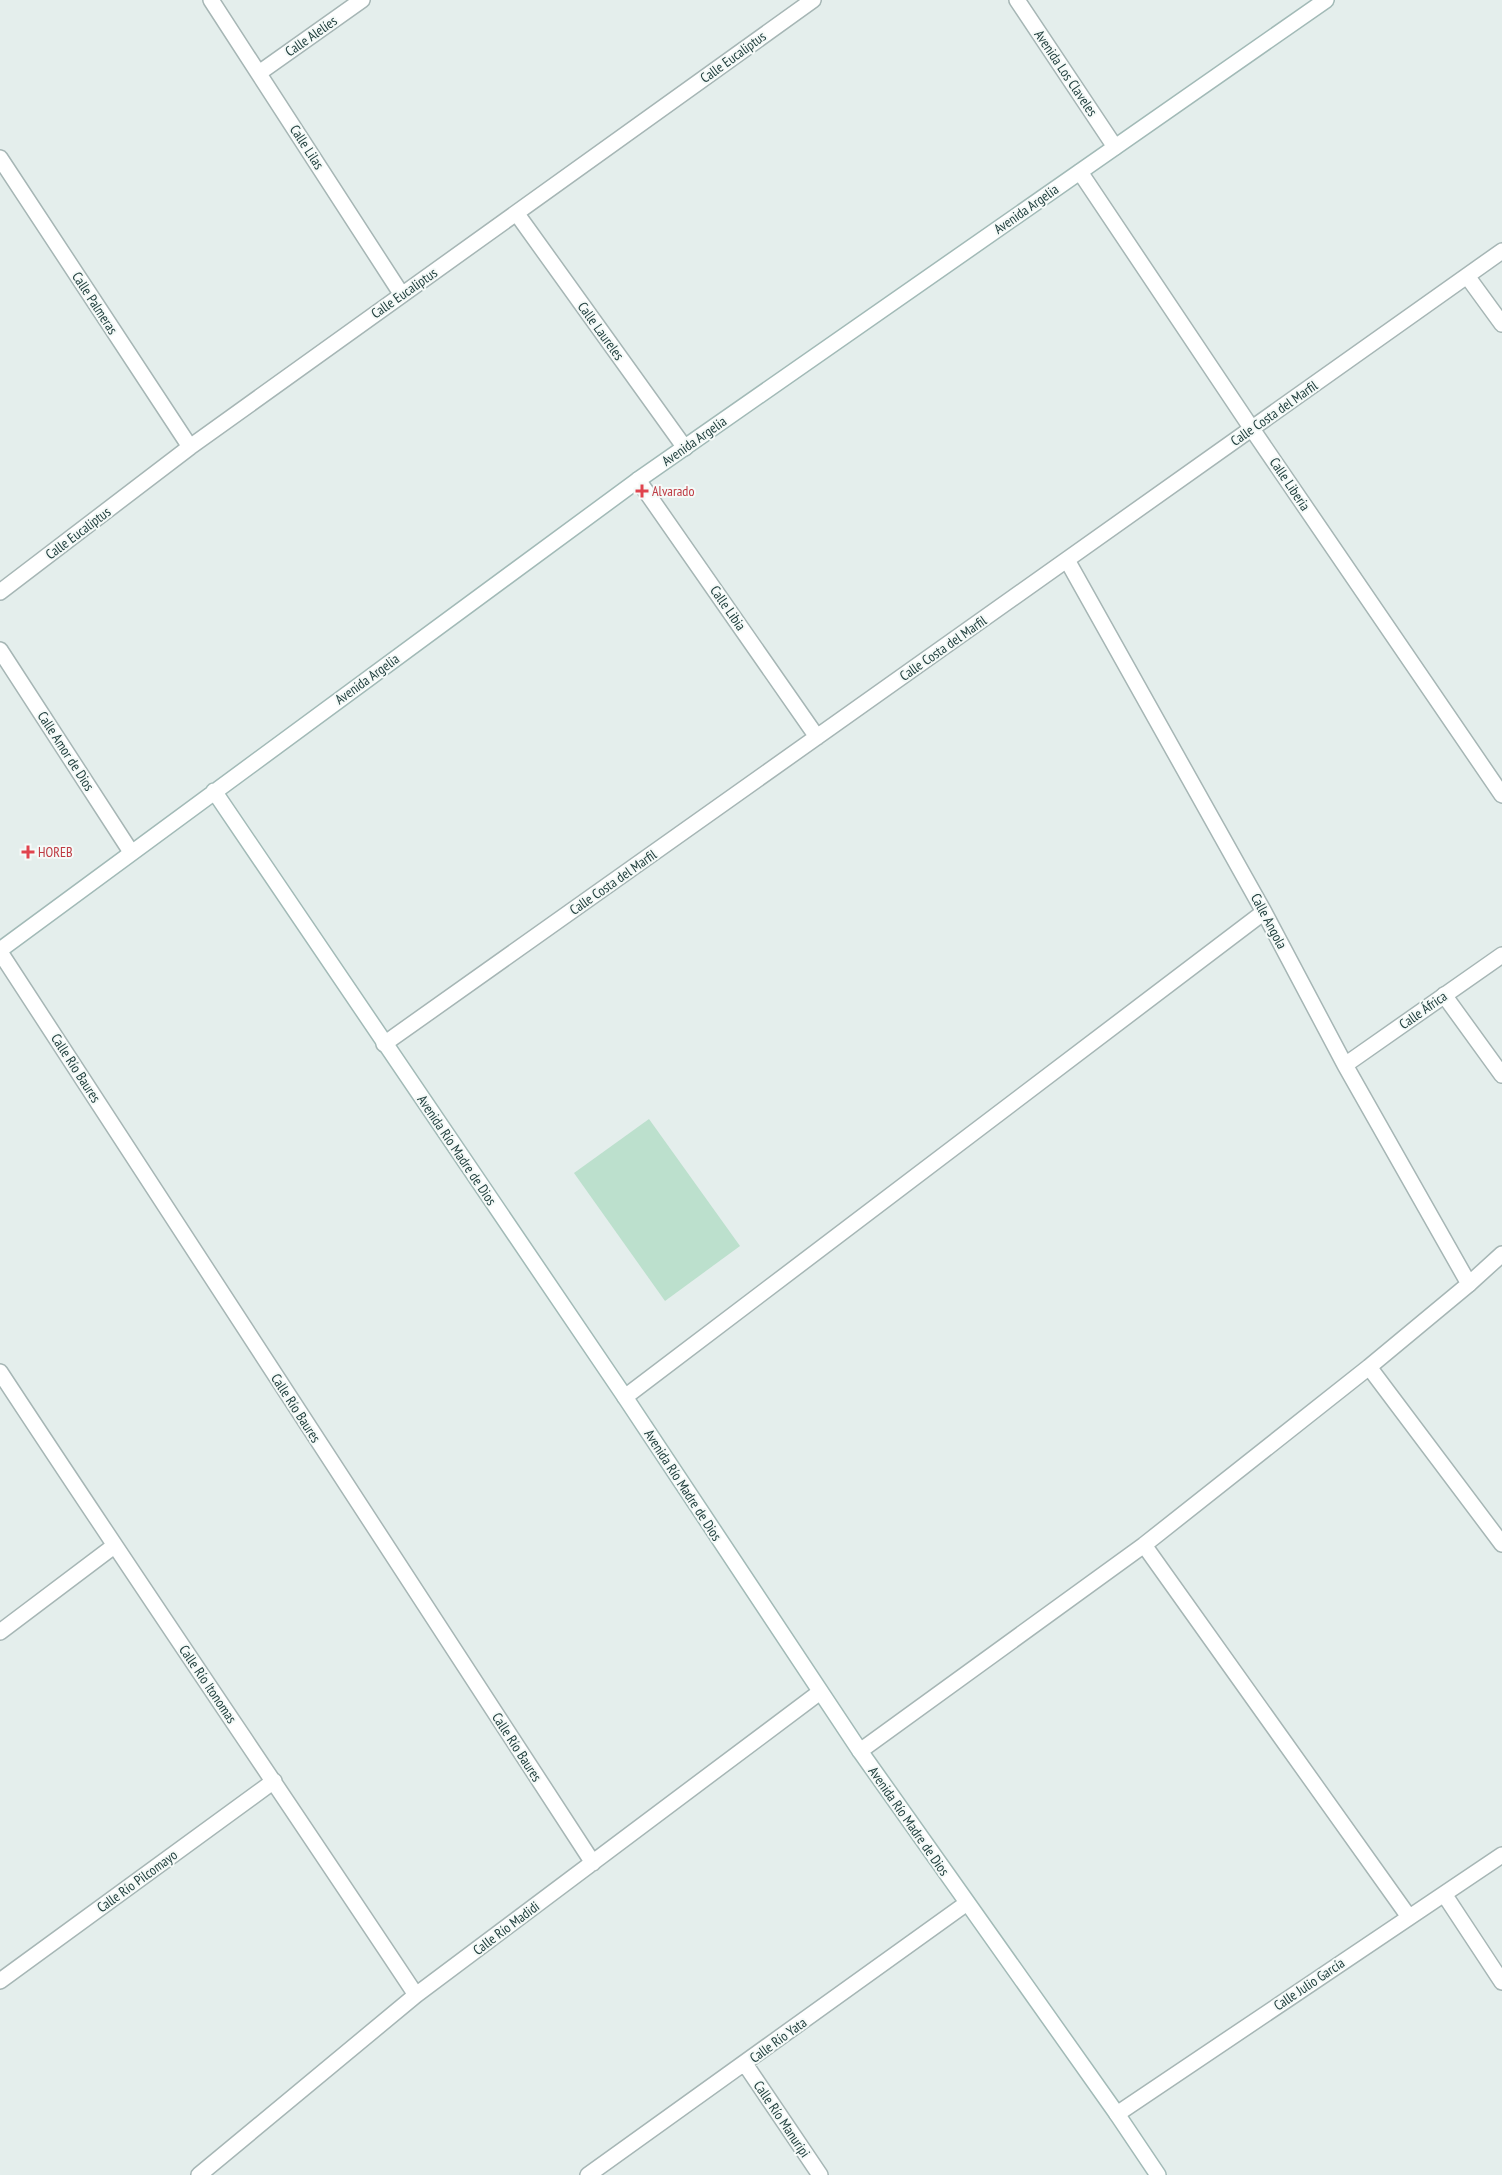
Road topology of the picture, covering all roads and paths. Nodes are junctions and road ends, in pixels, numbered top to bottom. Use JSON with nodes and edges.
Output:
{"nodes":[{"id":1,"x":211,"y":0,"type":"edge"},
{"id":2,"x":362,"y":0,"type":"edge"},
{"id":3,"x":812,"y":0,"type":"edge"},
{"id":4,"x":1017,"y":0,"type":"edge"},
{"id":5,"x":1326,"y":0,"type":"edge"},
{"id":6,"x":259,"y":73,"type":"junction"},
{"id":7,"x":1115,"y":147,"type":"junction"},
{"id":8,"x":0,"y":158,"type":"edge"},
{"id":9,"x":1080,"y":172,"type":"junction"},
{"id":10,"x":517,"y":214,"type":"junction"},
{"id":11,"x":1502,"y":251,"type":"edge"},
{"id":12,"x":1467,"y":276,"type":"junction"},
{"id":13,"x":402,"y":294,"type":"junction"},
{"id":14,"x":1502,"y":324,"type":"edge"},
{"id":15,"x":1252,"y":429,"type":"junction"},
{"id":16,"x":190,"y":447,"type":"junction"},
{"id":17,"x":685,"y":448,"type":"junction"},
{"id":18,"x":638,"y":480,"type":"junction"},
{"id":19,"x":1067,"y":560,"type":"junction"},
{"id":20,"x":0,"y":592,"type":"edge"},
{"id":21,"x":0,"y":650,"type":"edge"},
{"id":22,"x":817,"y":737,"type":"junction"},
{"id":23,"x":214,"y":792,"type":"junction"},
{"id":24,"x":1502,"y":795,"type":"edge"},
{"id":25,"x":131,"y":852,"type":"junction"},
{"id":26,"x":1264,"y":912,"type":"junction"},
{"id":27,"x":0,"y":951,"type":"edge"},
{"id":28,"x":1502,"y":955,"type":"edge"},
{"id":29,"x":1444,"y":995,"type":"junction"},
{"id":30,"x":384,"y":1044,"type":"junction"},
{"id":31,"x":1345,"y":1065,"type":"junction"},
{"id":32,"x":1502,"y":1076,"type":"edge"},
{"id":33,"x":1502,"y":1254,"type":"edge"},
{"id":34,"x":1469,"y":1284,"type":"junction"},
{"id":35,"x":1369,"y":1367,"type":"junction"},
{"id":36,"x":0,"y":1372,"type":"edge"},
{"id":37,"x":625,"y":1397,"type":"junction"},
{"id":38,"x":1502,"y":1544,"type":"edge"},
{"id":39,"x":1144,"y":1545,"type":"junction"},
{"id":40,"x":114,"y":1546,"type":"junction"},
{"id":41,"x":0,"y":1632,"type":"edge"},
{"id":42,"x":820,"y":1692,"type":"junction"},
{"id":43,"x":860,"y":1751,"type":"junction"},
{"id":44,"x":274,"y":1781,"type":"junction"},
{"id":45,"x":1502,"y":1855,"type":"edge"},
{"id":46,"x":593,"y":1863,"type":"junction"},
{"id":47,"x":1444,"y":1894,"type":"junction"},
{"id":48,"x":967,"y":1903,"type":"junction"},
{"id":49,"x":1409,"y":1917,"type":"junction"},
{"id":50,"x":0,"y":1981,"type":"edge"},
{"id":51,"x":1502,"y":1982,"type":"edge"},
{"id":52,"x":416,"y":1995,"type":"junction"},
{"id":53,"x":745,"y":2064,"type":"junction"},
{"id":54,"x":1117,"y":2114,"type":"junction"},
{"id":55,"x":199,"y":2175,"type":"edge"},
{"id":56,"x":588,"y":2175,"type":"edge"},
{"id":57,"x":820,"y":2175,"type":"edge"},
{"id":58,"x":1158,"y":2175,"type":"edge"}],
"edges":[{"from":1,"to":6,"type":"street","name":"Calle Lilas"},
{"from":2,"to":6,"type":"street","name":"Calle Alelíes"},
{"from":3,"to":10,"type":"street","name":"Calle Eucaliptus"},
{"from":4,"to":7,"type":"street","name":"Avenida Los Claveles"},
{"from":5,"to":7,"type":"street","name":"Avenida Argelia"},
{"from":6,"to":13,"type":"street","name":"Calle Lilas"},
{"from":7,"to":9,"type":"street","name":"Avenida Argelia"},
{"from":8,"to":16,"type":"street","name":"Calle Palmeras"},
{"from":9,"to":15,"type":"street","name":"Calle Liberia"},
{"from":9,"to":17,"type":"street","name":"Avenida Argelia"},
{"from":10,"to":13,"type":"street","name":"Calle Eucaliptus"},
{"from":10,"to":17,"type":"street","name":"Calle Laureles"},
{"from":11,"to":12,"type":"street","name":"Calle Costa del Marfil"},
{"from":12,"to":14,"type":"street"},
{"from":12,"to":15,"type":"street","name":"Calle Costa del Marfil"},
{"from":13,"to":16,"type":"street","name":"Calle Eucaliptus"},
{"from":15,"to":19,"type":"street","name":"Calle Costa del Marfil"},
{"from":15,"to":24,"type":"street","name":"Calle Liberia"},
{"from":16,"to":20,"type":"street","name":"Calle Eucaliptus"},
{"from":17,"to":18,"type":"street","name":"Avenida Argelia"},
{"from":18,"to":22,"type":"street","name":"Calle Libia"},
{"from":18,"to":23,"type":"street","name":"Avenida Argelia"},
{"from":19,"to":22,"type":"street","name":"Calle Costa del Marfil"},
{"from":19,"to":26,"type":"street","name":"Calle Angola"},
{"from":21,"to":25,"type":"street","name":"Calle Amor de Dios"},
{"from":22,"to":30,"type":"street","name":"Calle Costa del Marfil"},
{"from":23,"to":25,"type":"street","name":"Avenida Argelia"},
{"from":23,"to":30,"type":"street","name":"Avenida Río Madre de Dios"},
{"from":25,"to":27,"type":"street","name":"Avenida Argelia"},
{"from":26,"to":31,"type":"street","name":"Calle Angola"},
{"from":26,"to":37,"type":"street"},
{"from":27,"to":46,"type":"street","name":"Calle Río Baures"},
{"from":28,"to":29,"type":"street","name":"Calle África"},
{"from":29,"to":31,"type":"street","name":"Calle África"},
{"from":29,"to":32,"type":"street"},
{"from":30,"to":37,"type":"street","name":"Avenida Río Madre de Dios"},
{"from":31,"to":34,"type":"street","name":"Calle Angola"},
{"from":33,"to":34,"type":"street"},
{"from":34,"to":35,"type":"street"},
{"from":35,"to":38,"type":"street"},
{"from":35,"to":39,"type":"street"},
{"from":36,"to":40,"type":"street","name":"Calle Río Itonomas"},
{"from":37,"to":42,"type":"street","name":"Avenida Río Madre de Dios"},
{"from":39,"to":43,"type":"street"},
{"from":39,"to":49,"type":"street"},
{"from":40,"to":41,"type":"street"},
{"from":40,"to":44,"type":"street","name":"Calle Río Itonomas"},
{"from":42,"to":43,"type":"street","name":"Avenida Río Madre de Dios"},
{"from":42,"to":46,"type":"street","name":"Calle Río Madidi"},
{"from":43,"to":48,"type":"street","name":"Avenida Río Madre de Dios"},
{"from":44,"to":50,"type":"street","name":"Calle Río Pilcomayo"},
{"from":44,"to":52,"type":"street","name":"Calle Río Itonomas"},
{"from":45,"to":47,"type":"street","name":"Calle Julio García"},
{"from":46,"to":52,"type":"street","name":"Calle Río Madidi"},
{"from":47,"to":49,"type":"street","name":"Calle Julio García"},
{"from":47,"to":51,"type":"street"},
{"from":48,"to":53,"type":"street","name":"Calle Río Yata"},
{"from":48,"to":54,"type":"street","name":"Avenida Río Madre de Dios"},
{"from":49,"to":54,"type":"street","name":"Calle Julio García"},
{"from":52,"to":55,"type":"street","name":"Calle Río Madidi"},
{"from":53,"to":56,"type":"street","name":"Calle Río Yata"},
{"from":53,"to":57,"type":"street","name":"Calle Río Manuripi"},
{"from":54,"to":58,"type":"street","name":"Avenida Río Madre de Dios"}]}
